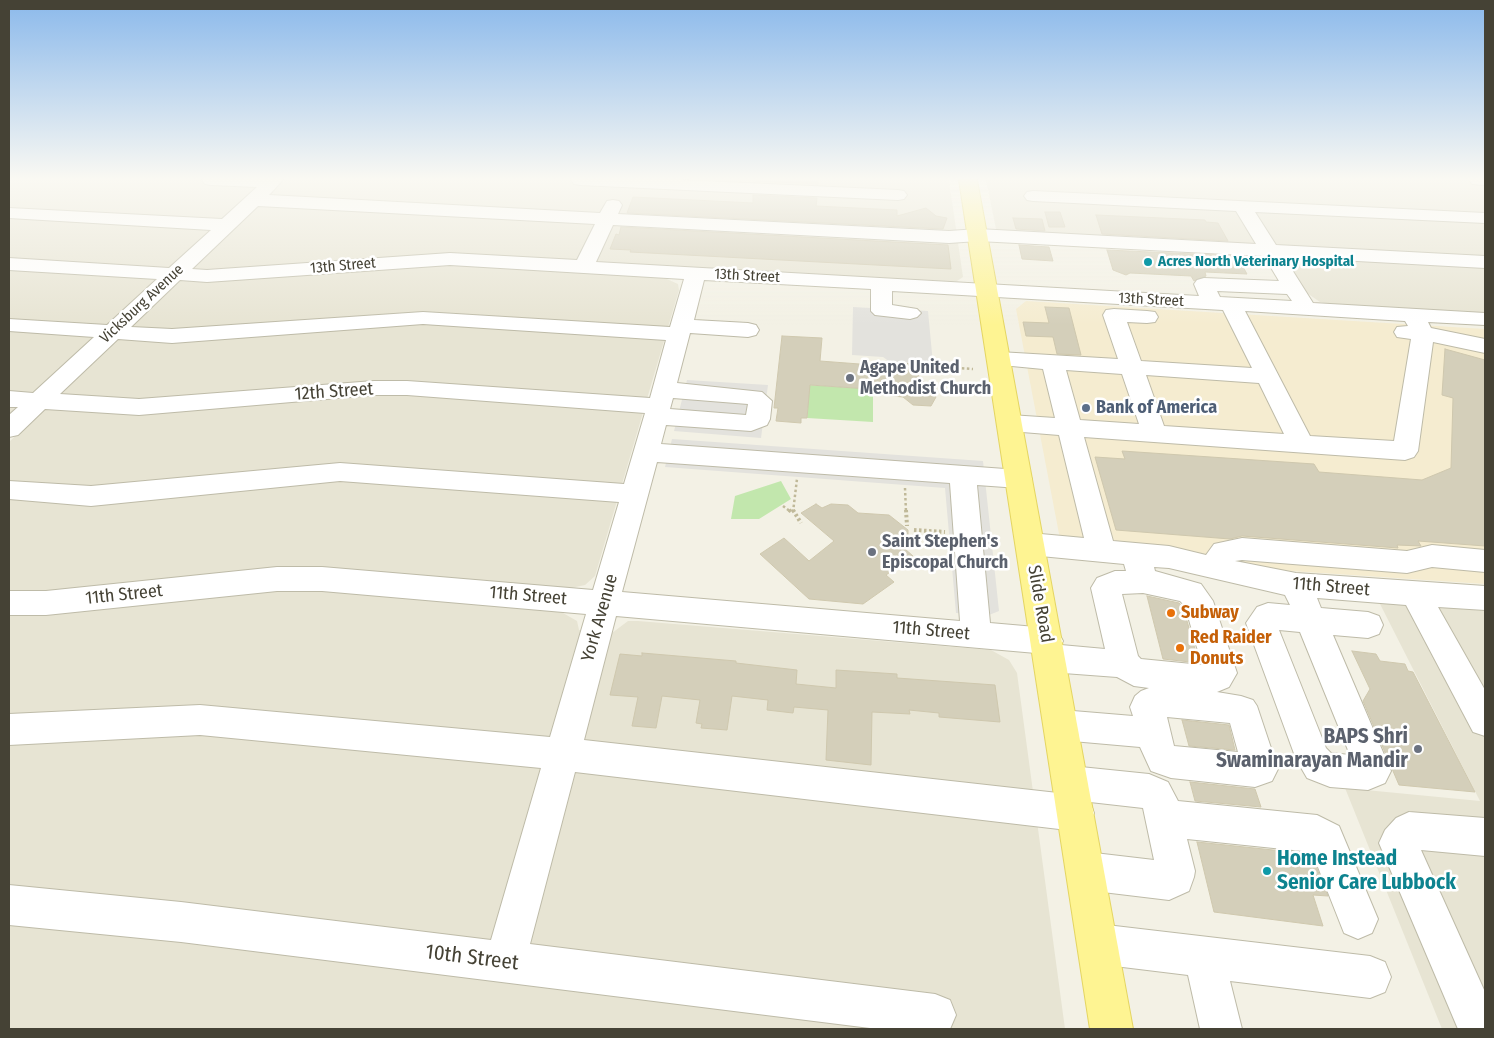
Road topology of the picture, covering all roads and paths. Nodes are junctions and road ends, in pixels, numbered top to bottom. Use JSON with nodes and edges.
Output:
{"nodes":[{"id":1,"x":222,"y":228,"type":"edge"},
{"id":2,"x":602,"y":228,"type":"edge"},
{"id":3,"x":786,"y":228,"type":"edge"},
{"id":4,"x":977,"y":228,"type":"edge"},
{"id":5,"x":1256,"y":228,"type":"edge"},
{"id":6,"x":978,"y":235,"type":"junction"},
{"id":7,"x":1270,"y":251,"type":"junction"},
{"id":8,"x":1485,"y":262,"type":"edge"},
{"id":9,"x":9,"y":264,"type":"edge"},
{"id":10,"x":584,"y":267,"type":"junction"},
{"id":11,"x":696,"y":273,"type":"junction"},
{"id":12,"x":173,"y":275,"type":"junction"},
{"id":13,"x":881,"y":284,"type":"junction"},
{"id":14,"x":1294,"y":288,"type":"junction"},
{"id":15,"x":987,"y":290,"type":"junction"},
{"id":16,"x":1111,"y":306,"type":"junction"},
{"id":17,"x":1307,"y":309,"type":"junction"},
{"id":18,"x":1228,"y":310,"type":"junction"},
{"id":19,"x":910,"y":313,"type":"dead end"},
{"id":20,"x":1485,"y":319,"type":"edge"},
{"id":21,"x":1418,"y":324,"type":"junction"},
{"id":22,"x":9,"y":325,"type":"edge"},
{"id":23,"x":680,"y":330,"type":"junction"},
{"id":24,"x":748,"y":330,"type":"dead end"},
{"id":25,"x":112,"y":332,"type":"junction"},
{"id":26,"x":1485,"y":346,"type":"edge"},
{"id":27,"x":1053,"y":363,"type":"junction"},
{"id":28,"x":902,"y":364,"type":"dead end"},
{"id":29,"x":986,"y":364,"type":"junction"},
{"id":30,"x":1132,"y":368,"type":"junction"},
{"id":31,"x":1268,"y":376,"type":"junction"},
{"id":32,"x":9,"y":399,"type":"edge"},
{"id":33,"x":38,"y":401,"type":"junction"},
{"id":34,"x":660,"y":404,"type":"junction"},
{"id":35,"x":1010,"y":423,"type":"junction"},
{"id":36,"x":1068,"y":427,"type":"junction"},
{"id":37,"x":9,"y":429,"type":"edge"},
{"id":38,"x":1154,"y":433,"type":"junction"},
{"id":39,"x":1302,"y":444,"type":"junction"},
{"id":40,"x":646,"y":452,"type":"junction"},
{"id":41,"x":963,"y":475,"type":"junction"},
{"id":42,"x":797,"y":479,"type":"dead end"},
{"id":43,"x":1019,"y":479,"type":"junction"},
{"id":44,"x":905,"y":487,"type":"dead end"},
{"id":45,"x":9,"y":490,"type":"edge"},
{"id":46,"x":635,"y":494,"type":"junction"},
{"id":47,"x":783,"y":506,"type":"dead end"},
{"id":48,"x":793,"y":513,"type":"junction"},
{"id":49,"x":801,"y":523,"type":"dead end"},
{"id":50,"x":907,"y":526,"type":"dead end"},
{"id":51,"x":914,"y":530,"type":"dead end"},
{"id":52,"x":968,"y":531,"type":"junction"},
{"id":53,"x":1030,"y":544,"type":"junction"},
{"id":54,"x":1101,"y":550,"type":"junction"},
{"id":55,"x":1336,"y":556,"type":"junction"},
{"id":56,"x":1485,"y":561,"type":"edge"},
{"id":57,"x":1140,"y":567,"type":"junction"},
{"id":58,"x":1213,"y":567,"type":"junction"},
{"id":59,"x":1296,"y":585,"type":"junction"},
{"id":60,"x":1353,"y":589,"type":"junction"},
{"id":61,"x":1414,"y":593,"type":"junction"},
{"id":62,"x":1485,"y":598,"type":"edge"},
{"id":63,"x":9,"y":603,"type":"edge"},
{"id":64,"x":605,"y":603,"type":"junction"},
{"id":65,"x":1311,"y":620,"type":"junction"},
{"id":66,"x":1368,"y":625,"type":"dead end"},
{"id":67,"x":976,"y":635,"type":"junction"},
{"id":68,"x":1048,"y":650,"type":"junction"},
{"id":69,"x":1124,"y":664,"type":"junction"},
{"id":70,"x":1485,"y":721,"type":"edge"},
{"id":71,"x":1061,"y":725,"type":"junction"},
{"id":72,"x":9,"y":729,"type":"edge"},
{"id":73,"x":1154,"y":733,"type":"dead end"},
{"id":74,"x":562,"y":754,"type":"junction"},
{"id":75,"x":1073,"y":798,"type":"junction"},
{"id":76,"x":1164,"y":818,"type":"junction"},
{"id":77,"x":1485,"y":837,"type":"edge"},
{"id":78,"x":1086,"y":871,"type":"junction"},
{"id":79,"x":9,"y":905,"type":"edge"},
{"id":80,"x":1358,"y":919,"type":"dead end"},
{"id":81,"x":1098,"y":944,"type":"junction"},
{"id":82,"x":1204,"y":957,"type":"junction"},
{"id":83,"x":505,"y":962,"type":"junction"},
{"id":84,"x":1370,"y":977,"type":"dead end"},
{"id":85,"x":935,"y":1015,"type":"dead end"},
{"id":86,"x":1112,"y":1029,"type":"edge"},
{"id":87,"x":1221,"y":1029,"type":"edge"},
{"id":88,"x":1480,"y":1029,"type":"edge"}],
"edges":[{"from":1,"to":12,"type":"street","name":"Vicksburg Avenue"},
{"from":2,"to":10,"type":"street"},
{"from":3,"to":6,"type":"street"},
{"from":4,"to":6,"type":"main road","name":"Slide Road"},
{"from":5,"to":7,"type":"street"},
{"from":6,"to":7,"type":"street"},
{"from":6,"to":15,"type":"main road","name":"Slide Road"},
{"from":7,"to":8,"type":"street"},
{"from":7,"to":14,"type":"street"},
{"from":9,"to":12,"type":"street","name":"13th Street"},
{"from":10,"to":11,"type":"street","name":"13th Street"},
{"from":10,"to":12,"type":"street","name":"13th Street"},
{"from":11,"to":13,"type":"street","name":"13th Street"},
{"from":11,"to":23,"type":"street","name":"York Avenue"},
{"from":12,"to":25,"type":"street","name":"Vicksburg Avenue"},
{"from":13,"to":15,"type":"street","name":"13th Street"},
{"from":13,"to":19,"type":"street"},
{"from":14,"to":17,"type":"street"},
{"from":14,"to":18,"type":"street"},
{"from":15,"to":16,"type":"street","name":"13th Street"},
{"from":15,"to":29,"type":"main road","name":"Slide Road"},
{"from":16,"to":18,"type":"street"},
{"from":16,"to":18,"type":"street","name":"13th Street"},
{"from":16,"to":30,"type":"street"},
{"from":17,"to":18,"type":"street","name":"13th Street"},
{"from":17,"to":21,"type":"street","name":"13th Street"},
{"from":18,"to":21,"type":"street"},
{"from":18,"to":31,"type":"street"},
{"from":20,"to":21,"type":"street","name":"13th Street"},
{"from":21,"to":26,"type":"street"},
{"from":21,"to":39,"type":"street"},
{"from":22,"to":25,"type":"street"},
{"from":23,"to":24,"type":"street"},
{"from":23,"to":25,"type":"street"},
{"from":23,"to":34,"type":"street","name":"York Avenue"},
{"from":25,"to":33,"type":"street","name":"Vicksburg Avenue"},
{"from":27,"to":29,"type":"street"},
{"from":27,"to":30,"type":"street"},
{"from":27,"to":36,"type":"street"},
{"from":28,"to":29,"type":"path"},
{"from":29,"to":35,"type":"main road","name":"Slide Road"},
{"from":30,"to":31,"type":"street"},
{"from":30,"to":38,"type":"street"},
{"from":31,"to":39,"type":"street"},
{"from":32,"to":33,"type":"street","name":"12th Street"},
{"from":33,"to":34,"type":"street","name":"12th Street"},
{"from":33,"to":37,"type":"street","name":"Vicksburg Avenue"},
{"from":34,"to":40,"type":"street","name":"York Avenue"},
{"from":35,"to":36,"type":"street"},
{"from":35,"to":43,"type":"main road","name":"Slide Road"},
{"from":36,"to":38,"type":"street"},
{"from":36,"to":54,"type":"street"},
{"from":38,"to":39,"type":"street"},
{"from":40,"to":41,"type":"street"},
{"from":40,"to":46,"type":"street","name":"York Avenue"},
{"from":41,"to":43,"type":"street"},
{"from":41,"to":52,"type":"street"},
{"from":42,"to":48,"type":"path"},
{"from":43,"to":53,"type":"main road","name":"Slide Road"},
{"from":44,"to":50,"type":"path"},
{"from":45,"to":46,"type":"street"},
{"from":46,"to":64,"type":"street","name":"York Avenue"},
{"from":47,"to":48,"type":"path"},
{"from":48,"to":49,"type":"path"},
{"from":51,"to":52,"type":"path"},
{"from":52,"to":67,"type":"street"},
{"from":53,"to":54,"type":"street","name":"11th Street"},
{"from":53,"to":68,"type":"main road","name":"Slide Road"},
{"from":54,"to":57,"type":"street","name":"11th Street"},
{"from":55,"to":56,"type":"street"},
{"from":55,"to":58,"type":"street"},
{"from":55,"to":60,"type":"street"},
{"from":57,"to":58,"type":"street","name":"11th Street"},
{"from":57,"to":69,"type":"street"},
{"from":57,"to":69,"type":"street","name":"11th Street"},
{"from":58,"to":59,"type":"street","name":"11th Street"},
{"from":59,"to":60,"type":"street","name":"11th Street"},
{"from":59,"to":65,"type":"street"},
{"from":60,"to":61,"type":"street","name":"11th Street"},
{"from":61,"to":62,"type":"street","name":"11th Street"},
{"from":61,"to":70,"type":"street"},
{"from":63,"to":64,"type":"street","name":"11th Street"},
{"from":64,"to":67,"type":"street","name":"11th Street"},
{"from":64,"to":74,"type":"street","name":"York Avenue"},
{"from":65,"to":65,"type":"street"},
{"from":65,"to":66,"type":"street"},
{"from":67,"to":68,"type":"street","name":"11th Street"},
{"from":68,"to":69,"type":"street","name":"11th Street"},
{"from":68,"to":71,"type":"main road","name":"Slide Road"},
{"from":71,"to":73,"type":"street"},
{"from":71,"to":75,"type":"main road","name":"Slide Road"},
{"from":72,"to":74,"type":"street"},
{"from":74,"to":75,"type":"street"},
{"from":74,"to":83,"type":"street","name":"York Avenue"},
{"from":75,"to":76,"type":"street"},
{"from":75,"to":78,"type":"main road","name":"Slide Road"},
{"from":76,"to":78,"type":"street"},
{"from":76,"to":80,"type":"street"},
{"from":77,"to":88,"type":"street"},
{"from":78,"to":81,"type":"main road","name":"Slide Road"},
{"from":79,"to":83,"type":"street","name":"10th Street"},
{"from":81,"to":82,"type":"street"},
{"from":81,"to":86,"type":"main road","name":"Slide Road"},
{"from":82,"to":84,"type":"street"},
{"from":82,"to":87,"type":"street"},
{"from":83,"to":85,"type":"street","name":"10th Street"}]}
